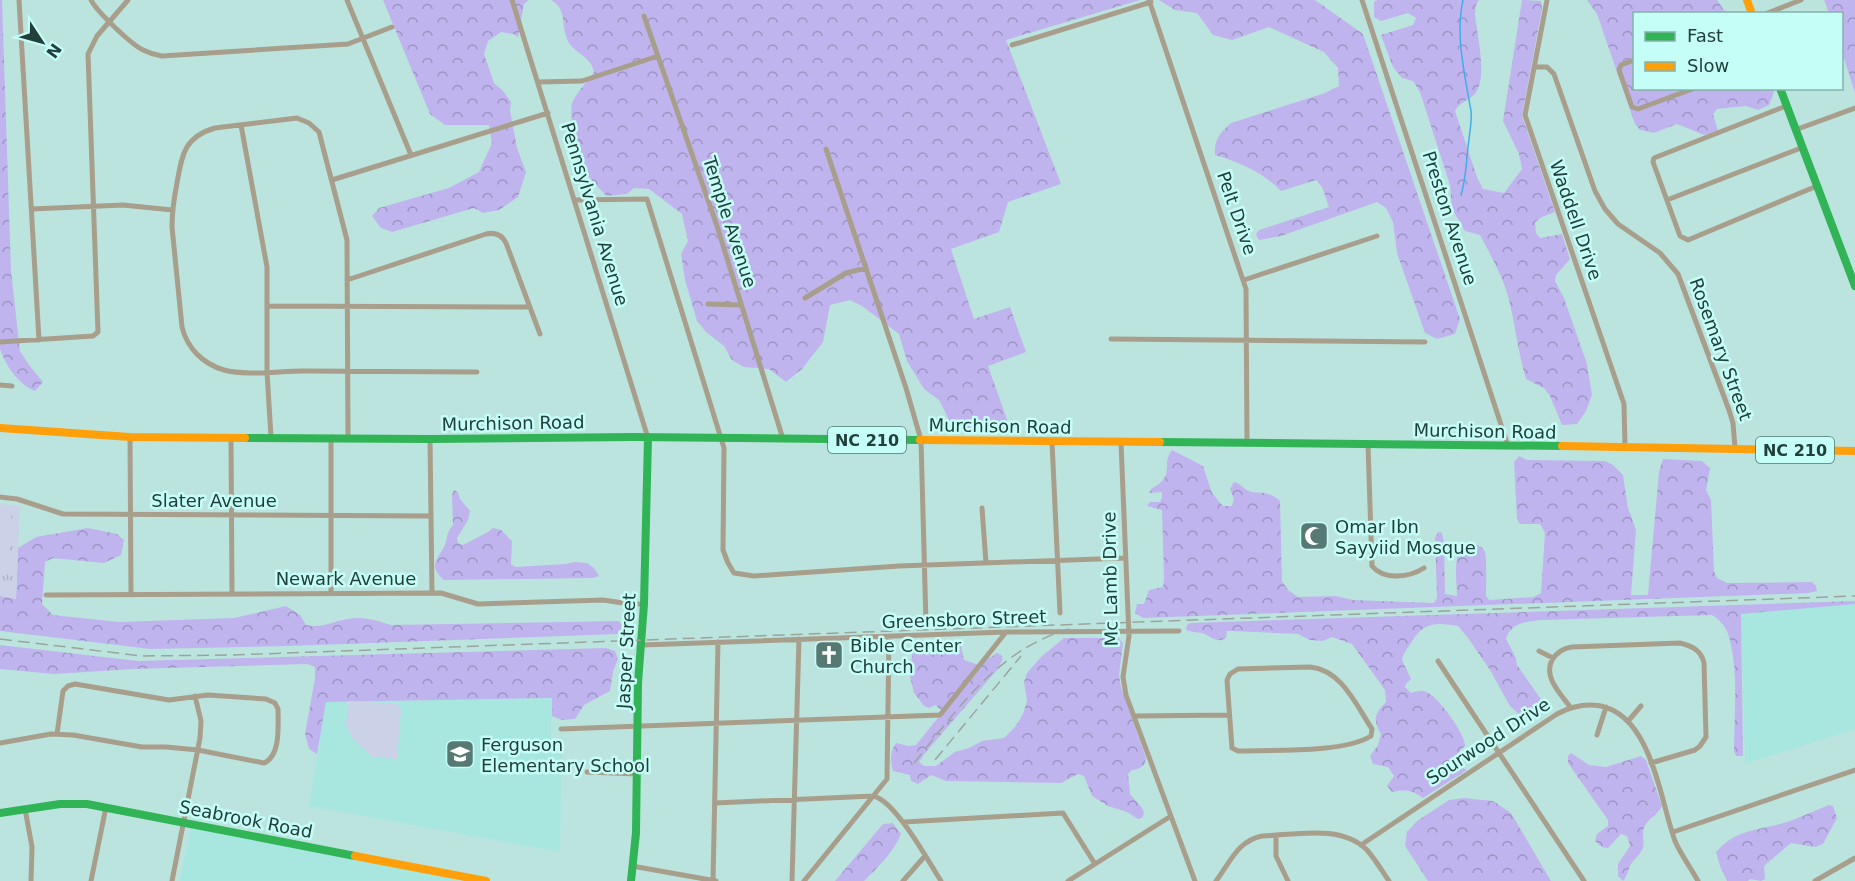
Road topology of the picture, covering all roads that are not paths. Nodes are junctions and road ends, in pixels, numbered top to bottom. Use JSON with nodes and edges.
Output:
{"nodes":[{"id":1,"x":19,"y":0,"type":"edge"},
{"id":2,"x":91,"y":0,"type":"edge"},
{"id":3,"x":128,"y":0,"type":"edge"},
{"id":4,"x":347,"y":0,"type":"edge"},
{"id":5,"x":512,"y":0,"type":"edge"},
{"id":6,"x":1362,"y":0,"type":"edge"},
{"id":7,"x":1547,"y":0,"type":"edge"},
{"id":8,"x":1800,"y":0,"type":"edge"},
{"id":9,"x":1150,"y":1,"type":"edge"},
{"id":10,"x":1770,"y":12,"type":"edge"},
{"id":11,"x":644,"y":16,"type":"dead end"},
{"id":12,"x":109,"y":20,"type":"junction"},
{"id":13,"x":392,"y":27,"type":"dead end"},
{"id":14,"x":363,"y":38,"type":"junction"},
{"id":15,"x":1012,"y":45,"type":"dead end"},
{"id":16,"x":658,"y":56,"type":"junction"},
{"id":17,"x":1633,"y":61,"type":"edge"},
{"id":18,"x":1534,"y":67,"type":"junction"},
{"id":19,"x":538,"y":82,"type":"junction"},
{"id":20,"x":1690,"y":90,"type":"edge"},
{"id":21,"x":1781,"y":90,"type":"edge"},
{"id":22,"x":1786,"y":106,"type":"junction"},
{"id":23,"x":1855,"y":108,"type":"edge"},
{"id":24,"x":548,"y":113,"type":"junction"},
{"id":25,"x":241,"y":124,"type":"junction"},
{"id":26,"x":1795,"y":130,"type":"junction"},
{"id":27,"x":1802,"y":148,"type":"junction"},
{"id":28,"x":826,"y":149,"type":"dead end"},
{"id":29,"x":411,"y":155,"type":"junction"},
{"id":30,"x":332,"y":180,"type":"junction"},
{"id":31,"x":1817,"y":186,"type":"junction"},
{"id":32,"x":574,"y":200,"type":"junction"},
{"id":33,"x":1667,"y":200,"type":"junction"},
{"id":34,"x":93,"y":206,"type":"junction"},
{"id":35,"x":32,"y":209,"type":"junction"},
{"id":36,"x":172,"y":210,"type":"junction"},
{"id":37,"x":1377,"y":236,"type":"dead end"},
{"id":38,"x":866,"y":268,"type":"junction"},
{"id":39,"x":347,"y":280,"type":"junction"},
{"id":40,"x":1244,"y":280,"type":"junction"},
{"id":41,"x":1855,"y":286,"type":"edge"},
{"id":42,"x":805,"y":298,"type":"dead end"},
{"id":43,"x":708,"y":304,"type":"dead end"},
{"id":44,"x":741,"y":305,"type":"junction"},
{"id":45,"x":267,"y":306,"type":"junction"},
{"id":46,"x":346,"y":306,"type":"junction"},
{"id":47,"x":529,"y":307,"type":"junction"},
{"id":48,"x":540,"y":334,"type":"dead end"},
{"id":49,"x":1111,"y":339,"type":"dead end"},
{"id":50,"x":39,"y":340,"type":"junction"},
{"id":51,"x":1247,"y":340,"type":"junction"},
{"id":52,"x":0,"y":342,"type":"edge"},
{"id":53,"x":1425,"y":342,"type":"dead end"},
{"id":54,"x":267,"y":372,"type":"junction"},
{"id":55,"x":346,"y":372,"type":"junction"},
{"id":56,"x":477,"y":372,"type":"dead end"},
{"id":57,"x":0,"y":385,"type":"edge"},
{"id":58,"x":12,"y":386,"type":"dead end"},
{"id":59,"x":0,"y":428,"type":"edge"},
{"id":60,"x":130,"y":436,"type":"junction"},
{"id":61,"x":231,"y":436,"type":"junction"},
{"id":62,"x":271,"y":437,"type":"junction"},
{"id":63,"x":331,"y":437,"type":"junction"},
{"id":64,"x":348,"y":438,"type":"junction"},
{"id":65,"x":648,"y":438,"type":"junction"},
{"id":66,"x":720,"y":438,"type":"junction"},
{"id":67,"x":430,"y":439,"type":"junction"},
{"id":68,"x":783,"y":439,"type":"junction"},
{"id":69,"x":921,"y":440,"type":"junction"},
{"id":70,"x":1052,"y":442,"type":"junction"},
{"id":71,"x":1121,"y":443,"type":"junction"},
{"id":72,"x":1248,"y":444,"type":"junction"},
{"id":73,"x":1368,"y":445,"type":"junction"},
{"id":74,"x":1508,"y":446,"type":"junction"},
{"id":75,"x":1625,"y":447,"type":"junction"},
{"id":76,"x":1735,"y":448,"type":"junction"},
{"id":77,"x":1855,"y":451,"type":"edge"},
{"id":78,"x":0,"y":497,"type":"edge"},
{"id":79,"x":982,"y":508,"type":"dead end"},
{"id":80,"x":231,"y":515,"type":"junction"},
{"id":81,"x":331,"y":515,"type":"junction"},
{"id":82,"x":130,"y":516,"type":"junction"},
{"id":83,"x":431,"y":516,"type":"junction"},
{"id":84,"x":1126,"y":558,"type":"junction"},
{"id":85,"x":1057,"y":560,"type":"junction"},
{"id":86,"x":986,"y":562,"type":"junction"},
{"id":87,"x":924,"y":566,"type":"junction"},
{"id":88,"x":1424,"y":568,"type":"dead end"},
{"id":89,"x":331,"y":593,"type":"junction"},
{"id":90,"x":432,"y":593,"type":"junction"},
{"id":91,"x":232,"y":594,"type":"junction"},
{"id":92,"x":46,"y":595,"type":"dead end"},
{"id":93,"x":131,"y":595,"type":"junction"},
{"id":94,"x":644,"y":604,"type":"junction"},
{"id":95,"x":1060,"y":613,"type":"dead end"},
{"id":96,"x":926,"y":623,"type":"dead end"},
{"id":97,"x":1179,"y":631,"type":"dead end"},
{"id":98,"x":1006,"y":632,"type":"junction"},
{"id":99,"x":1128,"y":632,"type":"junction"},
{"id":100,"x":889,"y":636,"type":"junction"},
{"id":101,"x":799,"y":639,"type":"junction"},
{"id":102,"x":718,"y":642,"type":"junction"},
{"id":103,"x":642,"y":645,"type":"junction"},
{"id":104,"x":1539,"y":651,"type":"dead end"},
{"id":105,"x":1553,"y":658,"type":"junction"},
{"id":106,"x":1438,"y":661,"type":"dead end"},
{"id":107,"x":195,"y":696,"type":"junction"},
{"id":108,"x":1641,"y":706,"type":"dead end"},
{"id":109,"x":1570,"y":707,"type":"junction"},
{"id":110,"x":1606,"y":707,"type":"junction"},
{"id":111,"x":1229,"y":715,"type":"junction"},
{"id":112,"x":1134,"y":716,"type":"junction"},
{"id":113,"x":887,"y":717,"type":"junction"},
{"id":114,"x":797,"y":720,"type":"junction"},
{"id":115,"x":1629,"y":720,"type":"junction"},
{"id":116,"x":717,"y":723,"type":"junction"},
{"id":117,"x":638,"y":725,"type":"junction"},
{"id":118,"x":561,"y":729,"type":"dead end"},
{"id":119,"x":57,"y":734,"type":"junction"},
{"id":120,"x":1597,"y":735,"type":"dead end"},
{"id":121,"x":0,"y":743,"type":"edge"},
{"id":122,"x":198,"y":750,"type":"junction"},
{"id":123,"x":1498,"y":752,"type":"junction"},
{"id":124,"x":1651,"y":763,"type":"junction"},
{"id":125,"x":587,"y":772,"type":"dead end"},
{"id":126,"x":1854,"y":772,"type":"edge"},
{"id":127,"x":637,"y":774,"type":"junction"},
{"id":128,"x":873,"y":796,"type":"junction"},
{"id":129,"x":795,"y":799,"type":"junction"},
{"id":130,"x":715,"y":803,"type":"junction"},
{"id":131,"x":105,"y":807,"type":"junction"},
{"id":132,"x":25,"y":809,"type":"junction"},
{"id":133,"x":0,"y":813,"type":"edge"},
{"id":134,"x":1171,"y":816,"type":"junction"},
{"id":135,"x":183,"y":822,"type":"junction"},
{"id":136,"x":904,"y":822,"type":"junction"},
{"id":137,"x":1673,"y":832,"type":"junction"},
{"id":138,"x":1276,"y":836,"type":"junction"},
{"id":139,"x":1361,"y":845,"type":"junction"},
{"id":140,"x":925,"y":856,"type":"junction"},
{"id":141,"x":1855,"y":858,"type":"edge"},
{"id":142,"x":1095,"y":864,"type":"junction"},
{"id":143,"x":632,"y":866,"type":"junction"},
{"id":144,"x":685,"y":878,"type":"edge"},
{"id":145,"x":32,"y":881,"type":"edge"},
{"id":146,"x":91,"y":881,"type":"edge"},
{"id":147,"x":172,"y":881,"type":"edge"},
{"id":148,"x":486,"y":881,"type":"edge"},
{"id":149,"x":631,"y":881,"type":"edge"},
{"id":150,"x":715,"y":881,"type":"edge"},
{"id":151,"x":792,"y":881,"type":"edge"},
{"id":152,"x":804,"y":881,"type":"edge"},
{"id":153,"x":903,"y":881,"type":"edge"},
{"id":154,"x":941,"y":881,"type":"edge"},
{"id":155,"x":1068,"y":881,"type":"edge"},
{"id":156,"x":1195,"y":881,"type":"edge"},
{"id":157,"x":1215,"y":881,"type":"edge"},
{"id":158,"x":1288,"y":881,"type":"edge"},
{"id":159,"x":1389,"y":881,"type":"edge"},
{"id":160,"x":1584,"y":881,"type":"edge"},
{"id":161,"x":1698,"y":881,"type":"edge"},
{"id":162,"x":1815,"y":881,"type":"edge"}],
"edges":[{"from":1,"to":35,"type":"street"},
{"from":2,"to":12,"type":"street"},
{"from":3,"to":12,"type":"street"},
{"from":4,"to":14,"type":"street"},
{"from":5,"to":19,"type":"street","name":"Pennsylvania Avenue"},
{"from":6,"to":74,"type":"street","name":"Preston Avenue"},
{"from":7,"to":18,"type":"street","name":"Waddell Drive"},
{"from":8,"to":10,"type":"street"},
{"from":9,"to":15,"type":"street"},
{"from":9,"to":40,"type":"street","name":"Pelt Drive"},
{"from":11,"to":16,"type":"street","name":"Temple Avenue"},
{"from":12,"to":14,"type":"street"},
{"from":12,"to":34,"type":"street"},
{"from":13,"to":14,"type":"street"},
{"from":14,"to":29,"type":"street"},
{"from":16,"to":19,"type":"street"},
{"from":16,"to":44,"type":"street","name":"Temple Avenue"},
{"from":17,"to":20,"type":"street"},
{"from":18,"to":75,"type":"street","name":"Waddell Drive"},
{"from":18,"to":76,"type":"street","name":"Rosemary Street"},
{"from":19,"to":24,"type":"street","name":"Pennsylvania Avenue"},
{"from":21,"to":22,"type":"main road"},
{"from":22,"to":26,"type":"main road"},
{"from":22,"to":33,"type":"street"},
{"from":23,"to":26,"type":"street"},
{"from":24,"to":29,"type":"street"},
{"from":24,"to":32,"type":"street","name":"Pennsylvania Avenue"},
{"from":25,"to":30,"type":"street"},
{"from":25,"to":36,"type":"street"},
{"from":25,"to":45,"type":"street"},
{"from":26,"to":27,"type":"main road"},
{"from":27,"to":31,"type":"main road"},
{"from":27,"to":33,"type":"street"},
{"from":28,"to":38,"type":"street"},
{"from":29,"to":30,"type":"street"},
{"from":30,"to":39,"type":"street"},
{"from":31,"to":33,"type":"street"},
{"from":31,"to":41,"type":"main road"},
{"from":32,"to":65,"type":"street","name":"Pennsylvania Avenue"},
{"from":32,"to":66,"type":"street"},
{"from":34,"to":35,"type":"street"},
{"from":34,"to":36,"type":"street"},
{"from":34,"to":50,"type":"street"},
{"from":35,"to":50,"type":"street"},
{"from":36,"to":54,"type":"street"},
{"from":37,"to":40,"type":"street"},
{"from":38,"to":42,"type":"street"},
{"from":38,"to":69,"type":"street"},
{"from":39,"to":46,"type":"street"},
{"from":39,"to":47,"type":"street"},
{"from":40,"to":51,"type":"street","name":"Pelt Drive"},
{"from":43,"to":44,"type":"street"},
{"from":44,"to":68,"type":"street","name":"Temple Avenue"},
{"from":45,"to":46,"type":"street"},
{"from":45,"to":54,"type":"street"},
{"from":46,"to":47,"type":"street"},
{"from":46,"to":55,"type":"street"},
{"from":47,"to":48,"type":"street"},
{"from":49,"to":51,"type":"street"},
{"from":50,"to":52,"type":"street"},
{"from":51,"to":53,"type":"street"},
{"from":51,"to":72,"type":"street","name":"Pelt Drive"},
{"from":54,"to":55,"type":"street"},
{"from":54,"to":62,"type":"street"},
{"from":55,"to":56,"type":"street"},
{"from":55,"to":64,"type":"street"},
{"from":57,"to":58,"type":"street"},
{"from":59,"to":60,"type":"main road","name":"Murchison Road","number":"NC 210"},
{"from":60,"to":61,"type":"main road","name":"Murchison Road","number":"NC 210"},
{"from":60,"to":82,"type":"street"},
{"from":61,"to":62,"type":"main road","name":"Murchison Road","number":"NC 210"},
{"from":61,"to":80,"type":"street"},
{"from":62,"to":63,"type":"main road","name":"Murchison Road","number":"NC 210"},
{"from":63,"to":64,"type":"main road","name":"Murchison Road","number":"NC 210"},
{"from":63,"to":81,"type":"street"},
{"from":64,"to":67,"type":"main road","name":"Murchison Road","number":"NC 210"},
{"from":65,"to":66,"type":"main road","name":"Murchison Road","number":"NC 210"},
{"from":65,"to":67,"type":"main road","name":"Murchison Road","number":"NC 210"},
{"from":65,"to":94,"type":"main road","name":"Jasper Street"},
{"from":66,"to":68,"type":"main road","name":"Murchison Road","number":"NC 210"},
{"from":66,"to":87,"type":"street"},
{"from":67,"to":83,"type":"street"},
{"from":68,"to":69,"type":"main road","name":"Murchison Road","number":"NC 210"},
{"from":69,"to":70,"type":"main road","name":"Murchison Road","number":"NC 210"},
{"from":69,"to":87,"type":"street"},
{"from":70,"to":71,"type":"main road","name":"Murchison Road","number":"NC 210"},
{"from":70,"to":85,"type":"street"},
{"from":71,"to":72,"type":"main road","name":"Murchison Road","number":"NC 210"},
{"from":71,"to":84,"type":"street","name":"Mc Lamb Drive"},
{"from":72,"to":73,"type":"main road","name":"Murchison Road","number":"NC 210"},
{"from":73,"to":74,"type":"main road","name":"Murchison Road","number":"NC 210"},
{"from":73,"to":88,"type":"street"},
{"from":74,"to":75,"type":"main road","name":"Murchison Road","number":"NC 210"},
{"from":75,"to":76,"type":"main road","name":"Murchison Road","number":"NC 210"},
{"from":76,"to":77,"type":"main road","name":"Murchison Road","number":"NC 210"},
{"from":78,"to":82,"type":"street","name":"Slater Avenue"},
{"from":79,"to":86,"type":"street"},
{"from":80,"to":81,"type":"street","name":"Slater Avenue"},
{"from":80,"to":82,"type":"street","name":"Slater Avenue"},
{"from":80,"to":91,"type":"street"},
{"from":81,"to":83,"type":"street","name":"Slater Avenue"},
{"from":81,"to":89,"type":"street"},
{"from":82,"to":93,"type":"street"},
{"from":83,"to":90,"type":"street"},
{"from":84,"to":85,"type":"street"},
{"from":84,"to":99,"type":"street","name":"Mc Lamb Drive"},
{"from":85,"to":86,"type":"street"},
{"from":85,"to":95,"type":"street"},
{"from":86,"to":87,"type":"street"},
{"from":87,"to":96,"type":"street"},
{"from":89,"to":90,"type":"street","name":"Newark Avenue"},
{"from":89,"to":91,"type":"street","name":"Newark Avenue"},
{"from":90,"to":94,"type":"street","name":"Newark Avenue"},
{"from":91,"to":93,"type":"street","name":"Newark Avenue"},
{"from":92,"to":93,"type":"street","name":"Newark Avenue"},
{"from":94,"to":103,"type":"main road","name":"Jasper Street"},
{"from":97,"to":99,"type":"street","name":"Greensboro Street"},
{"from":98,"to":99,"type":"street","name":"Greensboro Street"},
{"from":98,"to":100,"type":"street","name":"Greensboro Street"},
{"from":98,"to":113,"type":"street"},
{"from":99,"to":112,"type":"street","name":"Mc Lamb Drive"},
{"from":100,"to":101,"type":"street","name":"Greensboro Street"},
{"from":100,"to":113,"type":"street"},
{"from":101,"to":102,"type":"street","name":"Greensboro Street"},
{"from":101,"to":114,"type":"street"},
{"from":102,"to":103,"type":"street","name":"Greensboro Street"},
{"from":102,"to":116,"type":"street"},
{"from":103,"to":117,"type":"main road","name":"Jasper Street"},
{"from":104,"to":105,"type":"street"},
{"from":105,"to":109,"type":"street"},
{"from":105,"to":124,"type":"street"},
{"from":106,"to":123,"type":"street"},
{"from":107,"to":119,"type":"street"},
{"from":107,"to":122,"type":"street"},
{"from":107,"to":122,"type":"street"},
{"from":108,"to":115,"type":"street"},
{"from":109,"to":110,"type":"street","name":"Sourwood Drive"},
{"from":109,"to":123,"type":"street","name":"Sourwood Drive"},
{"from":110,"to":115,"type":"street","name":"Sourwood Drive"},
{"from":110,"to":120,"type":"street"},
{"from":111,"to":111,"type":"street"},
{"from":111,"to":112,"type":"street"},
{"from":112,"to":134,"type":"street","name":"Mc Lamb Drive"},
{"from":113,"to":114,"type":"street"},
{"from":113,"to":128,"type":"street"},
{"from":114,"to":116,"type":"street"},
{"from":114,"to":129,"type":"street"},
{"from":115,"to":124,"type":"street","name":"Sourwood Drive"},
{"from":116,"to":117,"type":"street"},
{"from":116,"to":130,"type":"street"},
{"from":117,"to":118,"type":"street"},
{"from":117,"to":127,"type":"main road","name":"Jasper Street"},
{"from":119,"to":121,"type":"street"},
{"from":119,"to":122,"type":"street"},
{"from":122,"to":135,"type":"street"},
{"from":123,"to":139,"type":"street","name":"Sourwood Drive"},
{"from":123,"to":160,"type":"street"},
{"from":124,"to":137,"type":"street","name":"Sourwood Drive"},
{"from":125,"to":127,"type":"street"},
{"from":126,"to":137,"type":"street"},
{"from":127,"to":143,"type":"main road","name":"Jasper Street"},
{"from":128,"to":129,"type":"street"},
{"from":128,"to":136,"type":"street"},
{"from":128,"to":152,"type":"street"},
{"from":129,"to":130,"type":"street"},
{"from":129,"to":151,"type":"street"},
{"from":130,"to":150,"type":"street"},
{"from":131,"to":132,"type":"main road","name":"Seabrook Road"},
{"from":131,"to":135,"type":"main road","name":"Seabrook Road"},
{"from":131,"to":146,"type":"street"},
{"from":132,"to":133,"type":"main road","name":"Seabrook Road"},
{"from":132,"to":145,"type":"street"},
{"from":134,"to":142,"type":"street"},
{"from":134,"to":156,"type":"street","name":"Mc Lamb Drive"},
{"from":135,"to":147,"type":"street"},
{"from":135,"to":148,"type":"main road","name":"Seabrook Road"},
{"from":136,"to":140,"type":"street"},
{"from":136,"to":142,"type":"street"},
{"from":137,"to":161,"type":"street","name":"Sourwood Drive"},
{"from":138,"to":139,"type":"street"},
{"from":138,"to":157,"type":"street"},
{"from":138,"to":158,"type":"street"},
{"from":139,"to":159,"type":"street"},
{"from":140,"to":153,"type":"street"},
{"from":140,"to":154,"type":"street"},
{"from":141,"to":162,"type":"street"},
{"from":142,"to":155,"type":"street"},
{"from":143,"to":144,"type":"street"},
{"from":143,"to":149,"type":"main road","name":"Jasper Street"},
{"from":144,"to":150,"type":"street"}]}
